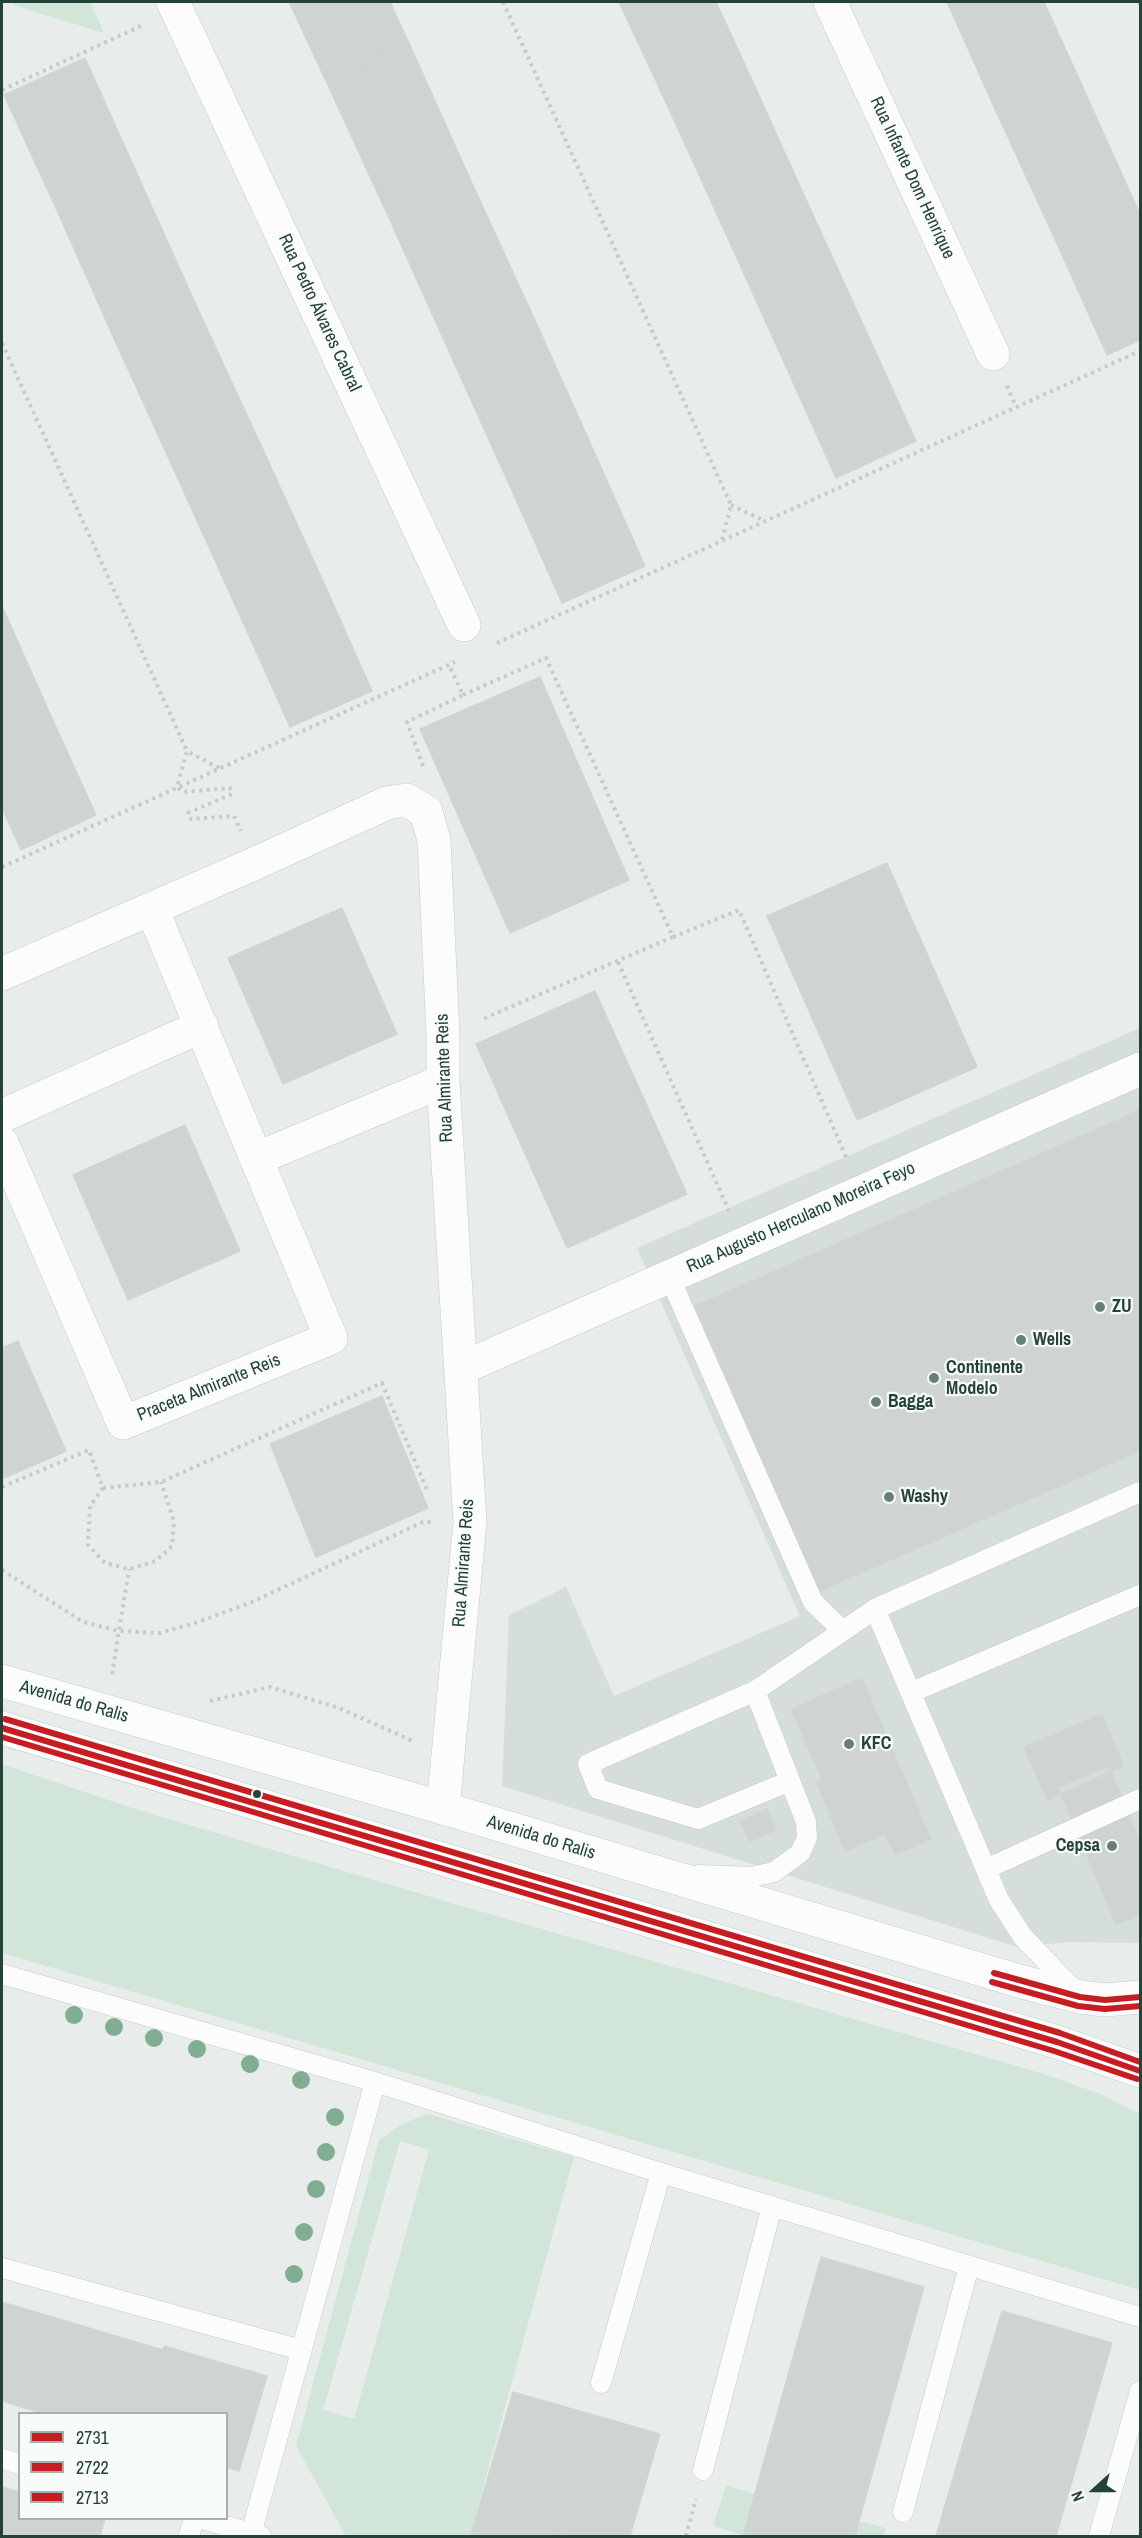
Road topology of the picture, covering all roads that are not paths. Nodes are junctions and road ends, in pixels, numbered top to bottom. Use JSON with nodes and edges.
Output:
{"nodes":[{"id":1,"x":830,"y":2,"type":"edge"},
{"id":2,"x":175,"y":6,"type":"edge"},
{"id":3,"x":993,"y":354,"type":"dead end"},
{"id":4,"x":464,"y":625,"type":"dead end"},
{"id":5,"x":152,"y":909,"type":"junction"},
{"id":6,"x":2,"y":974,"type":"edge"},
{"id":7,"x":202,"y":1026,"type":"junction"},
{"id":8,"x":1140,"y":1069,"type":"edge"},
{"id":9,"x":443,"y":1081,"type":"junction"},
{"id":10,"x":2,"y":1116,"type":"edge"},
{"id":11,"x":2,"y":1143,"type":"edge"},
{"id":12,"x":258,"y":1158,"type":"junction"},
{"id":13,"x":669,"y":1276,"type":"junction"},
{"id":14,"x":462,"y":1368,"type":"junction"},
{"id":15,"x":1140,"y":1492,"type":"edge"},
{"id":16,"x":1140,"y":1595,"type":"edge"},
{"id":17,"x":875,"y":1609,"type":"junction"},
{"id":18,"x":843,"y":1631,"type":"junction"},
{"id":19,"x":2,"y":1681,"type":"edge"},
{"id":20,"x":755,"y":1691,"type":"junction"},
{"id":21,"x":912,"y":1692,"type":"junction"},
{"id":22,"x":2,"y":1728,"type":"edge"},
{"id":23,"x":790,"y":1781,"type":"junction"},
{"id":24,"x":1140,"y":1799,"type":"edge"},
{"id":25,"x":443,"y":1808,"type":"junction"},
{"id":26,"x":986,"y":1869,"type":"junction"},
{"id":27,"x":660,"y":1873,"type":"junction"},
{"id":28,"x":2,"y":1974,"type":"edge"},
{"id":29,"x":1080,"y":1996,"type":"junction"},
{"id":30,"x":1140,"y":1997,"type":"edge"},
{"id":31,"x":1140,"y":2071,"type":"edge"},
{"id":32,"x":375,"y":2082,"type":"junction"},
{"id":33,"x":662,"y":2173,"type":"junction"},
{"id":34,"x":772,"y":2206,"type":"junction"},
{"id":35,"x":969,"y":2266,"type":"junction"},
{"id":36,"x":2,"y":2268,"type":"edge"},
{"id":37,"x":1140,"y":2317,"type":"edge"},
{"id":38,"x":301,"y":2350,"type":"junction"},
{"id":39,"x":601,"y":2383,"type":"dead end"},
{"id":40,"x":1140,"y":2391,"type":"edge"},
{"id":41,"x":2,"y":2459,"type":"edge"},
{"id":42,"x":18,"y":2463,"type":"edge"},
{"id":43,"x":704,"y":2469,"type":"dead end"},
{"id":44,"x":903,"y":2512,"type":"dead end"},
{"id":45,"x":193,"y":2520,"type":"edge"},
{"id":46,"x":206,"y":2520,"type":"edge"},
{"id":47,"x":256,"y":2535,"type":"edge"},
{"id":48,"x":189,"y":2536,"type":"edge"},
{"id":49,"x":1099,"y":2536,"type":"edge"}],
"edges":[{"from":1,"to":3,"type":"street","name":"Rua Infante Dom Henrique"},
{"from":2,"to":4,"type":"street","name":"Rua Pedro Álvares Cabral"},
{"from":5,"to":6,"type":"street"},
{"from":5,"to":7,"type":"street","name":"Praceta Almirante Reis"},
{"from":5,"to":9,"type":"street","name":"Rua Almirante Reis"},
{"from":7,"to":10,"type":"street"},
{"from":7,"to":12,"type":"street","name":"Praceta Almirante Reis"},
{"from":8,"to":13,"type":"street","name":"Rua Augusto Herculano Moreira Feyo"},
{"from":9,"to":12,"type":"street"},
{"from":9,"to":14,"type":"street","name":"Rua Almirante Reis"},
{"from":11,"to":12,"type":"street","name":"Praceta Almirante Reis"},
{"from":13,"to":14,"type":"street","name":"Rua Augusto Herculano Moreira Feyo"},
{"from":13,"to":18,"type":"lane"},
{"from":14,"to":25,"type":"street","name":"Rua Almirante Reis"},
{"from":15,"to":17,"type":"lane"},
{"from":16,"to":21,"type":"lane"},
{"from":17,"to":18,"type":"lane"},
{"from":17,"to":21,"type":"lane"},
{"from":18,"to":20,"type":"lane"},
{"from":19,"to":25,"type":"street","name":"Avenida do Ralis"},
{"from":20,"to":23,"type":"lane"},
{"from":20,"to":23,"type":"lane"},
{"from":21,"to":26,"type":"lane"},
{"from":22,"to":31,"type":"street"},
{"from":23,"to":27,"type":"lane"},
{"from":24,"to":26,"type":"lane"},
{"from":25,"to":27,"type":"street","name":"Avenida do Ralis"},
{"from":26,"to":29,"type":"lane"},
{"from":27,"to":29,"type":"street","name":"Avenida do Ralis"},
{"from":28,"to":32,"type":"lane"},
{"from":29,"to":30,"type":"street","name":"Avenida do Ralis"},
{"from":32,"to":33,"type":"lane"},
{"from":32,"to":38,"type":"lane"},
{"from":33,"to":34,"type":"lane"},
{"from":33,"to":39,"type":"lane"},
{"from":34,"to":35,"type":"lane"},
{"from":34,"to":43,"type":"lane"},
{"from":35,"to":37,"type":"lane"},
{"from":35,"to":44,"type":"lane"},
{"from":36,"to":38,"type":"lane"},
{"from":38,"to":47,"type":"lane"},
{"from":40,"to":49,"type":"lane"},
{"from":41,"to":42,"type":"lane"},
{"from":45,"to":48,"type":"lane"},
{"from":46,"to":47,"type":"lane"}]}
